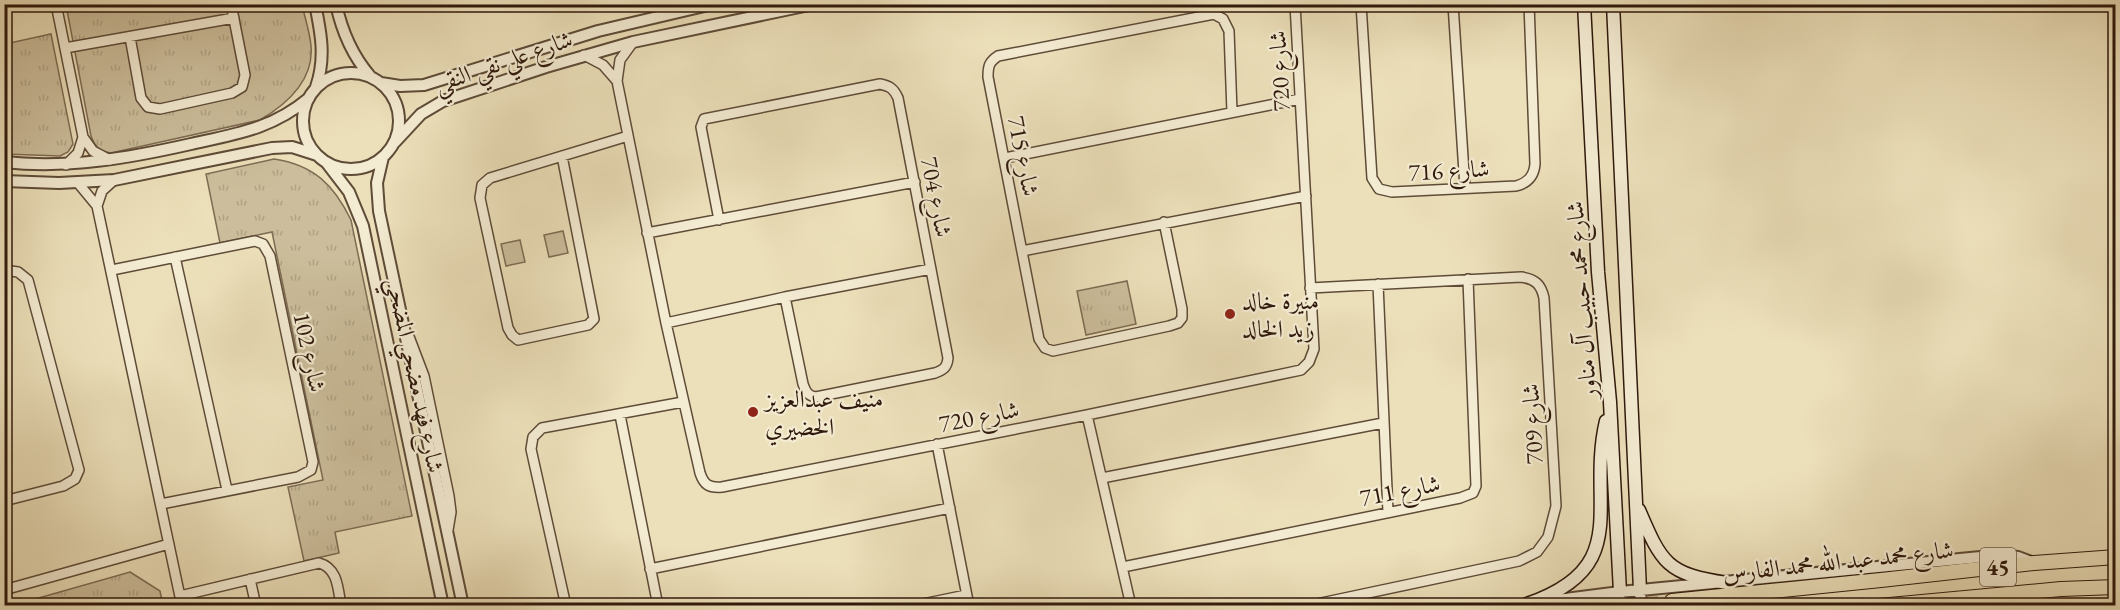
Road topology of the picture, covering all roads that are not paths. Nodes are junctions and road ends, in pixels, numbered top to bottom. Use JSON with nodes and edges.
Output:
{"nodes":[{"id":1,"x":56,"y":4,"type":"edge"},
{"id":2,"x":231,"y":4,"type":"edge"},
{"id":3,"x":315,"y":4,"type":"edge"},
{"id":4,"x":336,"y":4,"type":"edge"},
{"id":5,"x":713,"y":4,"type":"edge"},
{"id":6,"x":814,"y":4,"type":"edge"},
{"id":7,"x":1295,"y":4,"type":"edge"},
{"id":8,"x":1361,"y":4,"type":"edge"},
{"id":9,"x":1453,"y":4,"type":"edge"},
{"id":10,"x":1529,"y":4,"type":"edge"},
{"id":11,"x":1584,"y":4,"type":"edge"},
{"id":12,"x":1613,"y":4,"type":"edge"},
{"id":13,"x":234,"y":18,"type":"junction"},
{"id":14,"x":130,"y":37,"type":"junction"},
{"id":15,"x":633,"y":42,"type":"junction"},
{"id":16,"x":64,"y":48,"type":"junction"},
{"id":17,"x":585,"y":55,"type":"junction"},
{"id":18,"x":477,"y":68,"type":"junction"},
{"id":19,"x":370,"y":77,"type":"junction"},
{"id":20,"x":617,"y":81,"type":"junction"},
{"id":21,"x":381,"y":83,"type":"junction"},
{"id":22,"x":315,"y":88,"type":"junction"},
{"id":23,"x":480,"y":88,"type":"junction"},
{"id":24,"x":309,"y":98,"type":"junction"},
{"id":25,"x":1300,"y":99,"type":"junction"},
{"id":26,"x":1232,"y":112,"type":"junction"},
{"id":27,"x":628,"y":136,"type":"junction"},
{"id":28,"x":83,"y":137,"type":"junction"},
{"id":29,"x":221,"y":138,"type":"junction"},
{"id":30,"x":395,"y":142,"type":"junction"},
{"id":31,"x":317,"y":154,"type":"junction"},
{"id":32,"x":562,"y":156,"type":"junction"},
{"id":33,"x":225,"y":157,"type":"junction"},
{"id":34,"x":383,"y":157,"type":"junction"},
{"id":35,"x":1005,"y":158,"type":"junction"},
{"id":36,"x":110,"y":161,"type":"junction"},
{"id":37,"x":4,"y":162,"type":"edge"},
{"id":38,"x":326,"y":162,"type":"junction"},
{"id":39,"x":66,"y":165,"type":"junction"},
{"id":40,"x":114,"y":180,"type":"junction"},
{"id":41,"x":4,"y":181,"type":"edge"},
{"id":42,"x":915,"y":182,"type":"junction"},
{"id":43,"x":78,"y":183,"type":"junction"},
{"id":44,"x":1465,"y":188,"type":"junction"},
{"id":45,"x":1306,"y":196,"type":"junction"},
{"id":46,"x":97,"y":207,"type":"junction"},
{"id":47,"x":719,"y":220,"type":"junction"},
{"id":48,"x":1164,"y":222,"type":"junction"},
{"id":49,"x":647,"y":233,"type":"junction"},
{"id":50,"x":388,"y":248,"type":"junction"},
{"id":51,"x":368,"y":250,"type":"junction"},
{"id":52,"x":1022,"y":251,"type":"junction"},
{"id":53,"x":176,"y":257,"type":"junction"},
{"id":54,"x":931,"y":269,"type":"junction"},
{"id":55,"x":4,"y":270,"type":"edge"},
{"id":56,"x":112,"y":270,"type":"junction"},
{"id":57,"x":1468,"y":279,"type":"junction"},
{"id":58,"x":1378,"y":284,"type":"junction"},
{"id":59,"x":1311,"y":288,"type":"junction"},
{"id":60,"x":785,"y":297,"type":"junction"},
{"id":61,"x":666,"y":323,"type":"junction"},
{"id":62,"x":683,"y":402,"type":"junction"},
{"id":63,"x":1610,"y":402,"type":"junction"},
{"id":64,"x":620,"y":415,"type":"junction"},
{"id":65,"x":1087,"y":415,"type":"junction"},
{"id":66,"x":1383,"y":423,"type":"junction"},
{"id":67,"x":937,"y":444,"type":"junction"},
{"id":68,"x":1102,"y":478,"type":"junction"},
{"id":69,"x":226,"y":490,"type":"junction"},
{"id":70,"x":4,"y":501,"type":"edge"},
{"id":71,"x":1636,"y":501,"type":"junction"},
{"id":72,"x":161,"y":504,"type":"junction"},
{"id":73,"x":950,"y":508,"type":"junction"},
{"id":74,"x":1388,"y":512,"type":"junction"},
{"id":75,"x":170,"y":544,"type":"junction"},
{"id":76,"x":2115,"y":557,"type":"edge"},
{"id":77,"x":2034,"y":563,"type":"junction"},
{"id":78,"x":1123,"y":567,"type":"junction"},
{"id":79,"x":650,"y":569,"type":"junction"},
{"id":80,"x":250,"y":579,"type":"junction"},
{"id":81,"x":1727,"y":582,"type":"junction"},
{"id":82,"x":2115,"y":587,"type":"edge"},
{"id":83,"x":4,"y":590,"type":"edge"},
{"id":84,"x":1640,"y":590,"type":"junction"},
{"id":85,"x":1620,"y":592,"type":"junction"},
{"id":86,"x":2036,"y":592,"type":"junction"},
{"id":87,"x":966,"y":594,"type":"junction"},
{"id":88,"x":181,"y":601,"type":"edge"},
{"id":89,"x":1672,"y":601,"type":"dead end"},
{"id":90,"x":1524,"y":605,"type":"edge"},
{"id":91,"x":256,"y":606,"type":"edge"},
{"id":92,"x":341,"y":606,"type":"edge"},
{"id":93,"x":443,"y":606,"type":"edge"},
{"id":94,"x":463,"y":606,"type":"edge"},
{"id":95,"x":566,"y":606,"type":"edge"},
{"id":96,"x":658,"y":606,"type":"edge"},
{"id":97,"x":913,"y":606,"type":"edge"},
{"id":98,"x":969,"y":606,"type":"edge"},
{"id":99,"x":1131,"y":606,"type":"edge"},
{"id":100,"x":1307,"y":606,"type":"edge"},
{"id":101,"x":1519,"y":606,"type":"edge"},
{"id":102,"x":1621,"y":606,"type":"edge"},
{"id":103,"x":1641,"y":606,"type":"edge"},
{"id":104,"x":1879,"y":606,"type":"edge"},
{"id":105,"x":1989,"y":606,"type":"edge"}],
"edges":[{"from":1,"to":16,"type":"street"},
{"from":2,"to":13,"type":"street"},
{"from":3,"to":22,"type":"street"},
{"from":4,"to":19,"type":"street"},
{"from":5,"to":18,"type":"street","name":"شارع علي نقي النقي"},
{"from":6,"to":15,"type":"street","name":"شارع علي نقي النقي"},
{"from":7,"to":25,"type":"street","name":"شارع 720"},
{"from":8,"to":44,"type":"street","name":"شارع 716"},
{"from":9,"to":44,"type":"street"},
{"from":10,"to":44,"type":"street","name":"شارع 716"},
{"from":11,"to":63,"type":"main road","name":"شارع محمد حبيب آل مناور"},
{"from":12,"to":71,"type":"main road","name":"شارع محمد حبيب آل مناور"},
{"from":13,"to":14,"type":"street"},
{"from":13,"to":14,"type":"street"},
{"from":14,"to":16,"type":"street"},
{"from":15,"to":17,"type":"street","name":"شارع علي نقي النقي"},
{"from":15,"to":20,"type":"street","name":"شارع 720"},
{"from":16,"to":28,"type":"street"},
{"from":17,"to":20,"type":"street"},
{"from":17,"to":23,"type":"street","name":"شارع علي نقي النقي"},
{"from":18,"to":21,"type":"street","name":"شارع علي نقي النقي"},
{"from":18,"to":23,"type":"street"},
{"from":19,"to":21,"type":"street"},
{"from":19,"to":22,"type":"street"},
{"from":20,"to":27,"type":"street","name":"شارع 720"},
{"from":21,"to":30,"type":"street"},
{"from":22,"to":24,"type":"street"},
{"from":23,"to":30,"type":"street","name":"شارع علي نقي النقي"},
{"from":24,"to":29,"type":"street"},
{"from":24,"to":31,"type":"street"},
{"from":25,"to":26,"type":"street"},
{"from":25,"to":45,"type":"street","name":"شارع 720"},
{"from":26,"to":35,"type":"street"},
{"from":26,"to":35,"type":"street","name":"شارع 715"},
{"from":27,"to":32,"type":"street"},
{"from":27,"to":49,"type":"street","name":"شارع 720"},
{"from":28,"to":36,"type":"street"},
{"from":28,"to":39,"type":"street"},
{"from":29,"to":33,"type":"street"},
{"from":29,"to":36,"type":"street"},
{"from":30,"to":34,"type":"street"},
{"from":31,"to":33,"type":"street"},
{"from":31,"to":38,"type":"street"},
{"from":32,"to":32,"type":"street"},
{"from":33,"to":40,"type":"street"},
{"from":34,"to":38,"type":"street"},
{"from":34,"to":50,"type":"street","name":"شارع فهد مضحي المضحي"},
{"from":35,"to":52,"type":"street","name":"شارع 715"},
{"from":36,"to":39,"type":"street"},
{"from":37,"to":39,"type":"street"},
{"from":38,"to":51,"type":"street","name":"شارع فهد مضحي المضحي"},
{"from":40,"to":43,"type":"street"},
{"from":40,"to":46,"type":"street"},
{"from":41,"to":43,"type":"street"},
{"from":42,"to":47,"type":"street"},
{"from":42,"to":47,"type":"street","name":"شارع 704"},
{"from":42,"to":54,"type":"street","name":"شارع 704"},
{"from":43,"to":46,"type":"street"},
{"from":45,"to":48,"type":"street"},
{"from":45,"to":59,"type":"street","name":"شارع 720"},
{"from":46,"to":56,"type":"street"},
{"from":47,"to":49,"type":"street"},
{"from":48,"to":52,"type":"street"},
{"from":48,"to":52,"type":"street","name":"شارع 715"},
{"from":49,"to":61,"type":"street","name":"شارع 720"},
{"from":50,"to":51,"type":"street"},
{"from":50,"to":94,"type":"street","name":"شارع فهد مضحي المضحي"},
{"from":51,"to":93,"type":"street","name":"شارع فهد مضحي المضحي"},
{"from":53,"to":56,"type":"street","name":"شارع 102"},
{"from":53,"to":69,"type":"street"},
{"from":53,"to":69,"type":"street","name":"شارع 102"},
{"from":54,"to":60,"type":"street"},
{"from":54,"to":60,"type":"street","name":"شارع 704"},
{"from":55,"to":70,"type":"street"},
{"from":56,"to":72,"type":"street"},
{"from":57,"to":58,"type":"street","name":"شارع 709"},
{"from":57,"to":74,"type":"street","name":"شارع 711"},
{"from":57,"to":100,"type":"street","name":"شارع 709"},
{"from":58,"to":59,"type":"street","name":"شارع 709"},
{"from":58,"to":66,"type":"street"},
{"from":59,"to":65,"type":"street","name":"شارع 720"},
{"from":60,"to":61,"type":"street"},
{"from":61,"to":62,"type":"street","name":"شارع 720"},
{"from":62,"to":64,"type":"street"},
{"from":62,"to":67,"type":"street","name":"شارع 720"},
{"from":63,"to":85,"type":"main road","name":"شارع محمد حبيب آل مناور"},
{"from":63,"to":90,"type":"main road"},
{"from":64,"to":79,"type":"street"},
{"from":64,"to":95,"type":"street"},
{"from":65,"to":67,"type":"street","name":"شارع 720"},
{"from":65,"to":68,"type":"street"},
{"from":66,"to":68,"type":"street"},
{"from":66,"to":74,"type":"street"},
{"from":67,"to":73,"type":"street"},
{"from":68,"to":78,"type":"street"},
{"from":69,"to":72,"type":"street","name":"شارع 102"},
{"from":71,"to":81,"type":"main road"},
{"from":71,"to":84,"type":"main road","name":"شارع محمد حبيب آل مناور"},
{"from":72,"to":75,"type":"street"},
{"from":73,"to":79,"type":"street"},
{"from":73,"to":87,"type":"street"},
{"from":74,"to":78,"type":"street","name":"شارع 711"},
{"from":75,"to":83,"type":"street"},
{"from":75,"to":88,"type":"street"},
{"from":76,"to":77,"type":"main road","name":"شارع محمد عبد الله محمد الفارس","number":"45"},
{"from":77,"to":81,"type":"street"},
{"from":77,"to":89,"type":"main road","name":"شارع محمد عبد الله محمد الفارس","number":"45"},
{"from":78,"to":99,"type":"street"},
{"from":79,"to":96,"type":"street"},
{"from":80,"to":88,"type":"street"},
{"from":80,"to":91,"type":"street"},
{"from":80,"to":92,"type":"street"},
{"from":81,"to":84,"type":"street"},
{"from":82,"to":86,"type":"main road","name":"شارع محمد عبد الله محمد الفارس","number":"45"},
{"from":84,"to":85,"type":"street"},
{"from":84,"to":103,"type":"street"},
{"from":85,"to":90,"type":"street"},
{"from":85,"to":102,"type":"street"},
{"from":86,"to":104,"type":"main road","name":"شارع محمد عبد الله محمد الفارس","number":"45"},
{"from":86,"to":105,"type":"street"},
{"from":87,"to":97,"type":"street"},
{"from":87,"to":98,"type":"street"},
{"from":90,"to":101,"type":"street"}]}
